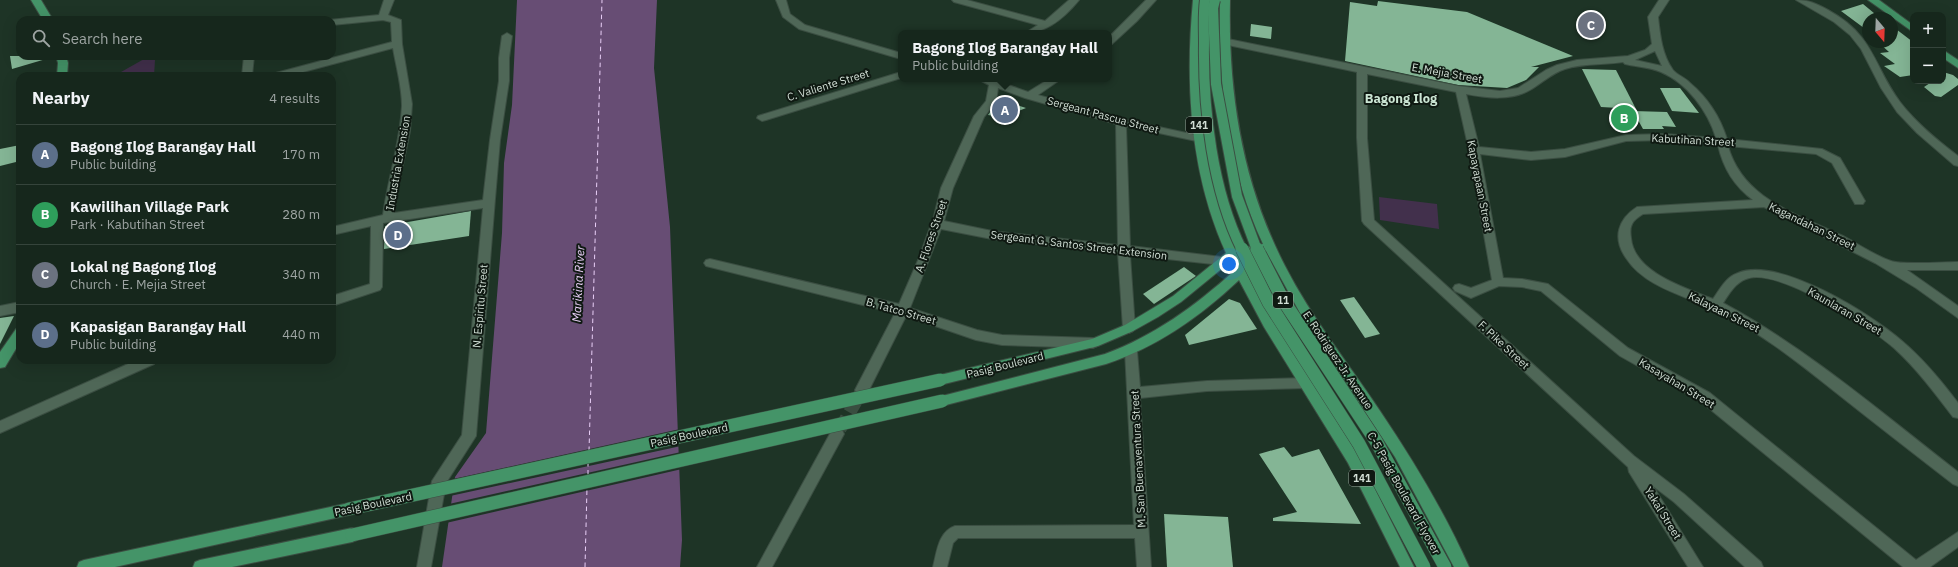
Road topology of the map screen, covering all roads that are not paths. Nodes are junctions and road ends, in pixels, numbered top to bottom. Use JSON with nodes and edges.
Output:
{"nodes":[{"id":1,"x":36,"y":0,"type":"edge"},
{"id":2,"x":389,"y":0,"type":"edge"},
{"id":3,"x":781,"y":0,"type":"edge"},
{"id":4,"x":960,"y":0,"type":"edge"},
{"id":5,"x":1074,"y":0,"type":"edge"},
{"id":6,"x":1151,"y":0,"type":"edge"},
{"id":7,"x":1198,"y":0,"type":"edge"},
{"id":8,"x":1205,"y":0,"type":"edge"},
{"id":9,"x":1215,"y":0,"type":"edge"},
{"id":10,"x":1225,"y":0,"type":"edge"},
{"id":11,"x":1664,"y":0,"type":"edge"},
{"id":12,"x":1801,"y":0,"type":"edge"},
{"id":13,"x":1873,"y":0,"type":"edge"},
{"id":14,"x":1880,"y":3,"type":"edge"},
{"id":15,"x":46,"y":16,"type":"edge"},
{"id":16,"x":383,"y":17,"type":"junction"},
{"id":17,"x":336,"y":22,"type":"edge"},
{"id":18,"x":1045,"y":24,"type":"junction"},
{"id":19,"x":1910,"y":27,"type":"edge"},
{"id":20,"x":1035,"y":30,"type":"edge"},
{"id":21,"x":507,"y":36,"type":"dead end"},
{"id":22,"x":1112,"y":39,"type":"edge"},
{"id":23,"x":1223,"y":41,"type":"junction"},
{"id":24,"x":397,"y":44,"type":"junction"},
{"id":25,"x":1658,"y":45,"type":"junction"},
{"id":26,"x":898,"y":55,"type":"edge"},
{"id":27,"x":1946,"y":55,"type":"edge"},
{"id":28,"x":62,"y":60,"type":"edge"},
{"id":29,"x":249,"y":60,"type":"edge"},
{"id":30,"x":1623,"y":61,"type":"junction"},
{"id":31,"x":1958,"y":65,"type":"edge"},
{"id":32,"x":1362,"y":70,"type":"junction"},
{"id":33,"x":62,"y":72,"type":"edge"},
{"id":34,"x":247,"y":72,"type":"edge"},
{"id":35,"x":291,"y":72,"type":"edge"},
{"id":36,"x":1670,"y":73,"type":"junction"},
{"id":37,"x":898,"y":77,"type":"edge"},
{"id":38,"x":991,"y":82,"type":"edge"},
{"id":39,"x":996,"y":82,"type":"edge"},
{"id":40,"x":1051,"y":82,"type":"edge"},
{"id":41,"x":1460,"y":90,"type":"junction"},
{"id":42,"x":1029,"y":96,"type":"junction"},
{"id":43,"x":1195,"y":102,"type":"junction"},
{"id":44,"x":1228,"y":104,"type":"junction"},
{"id":45,"x":762,"y":118,"type":"dead end"},
{"id":46,"x":1121,"y":122,"type":"junction"},
{"id":47,"x":1201,"y":139,"type":"junction"},
{"id":48,"x":1721,"y":141,"type":"junction"},
{"id":49,"x":1474,"y":150,"type":"junction"},
{"id":50,"x":1958,"y":162,"type":"edge"},
{"id":51,"x":1859,"y":201,"type":"dead end"},
{"id":52,"x":488,"y":203,"type":"junction"},
{"id":53,"x":1765,"y":204,"type":"junction"},
{"id":54,"x":383,"y":220,"type":"junction"},
{"id":55,"x":937,"y":224,"type":"junction"},
{"id":56,"x":336,"y":230,"type":"edge"},
{"id":57,"x":1270,"y":246,"type":"junction"},
{"id":58,"x":1124,"y":250,"type":"junction"},
{"id":59,"x":1232,"y":254,"type":"junction"},
{"id":60,"x":1222,"y":261,"type":"junction"},
{"id":61,"x":1277,"y":262,"type":"junction"},
{"id":62,"x":710,"y":263,"type":"dead end"},
{"id":63,"x":1893,"y":266,"type":"junction"},
{"id":64,"x":1958,"y":266,"type":"edge"},
{"id":65,"x":1240,"y":272,"type":"junction"},
{"id":66,"x":1498,"y":282,"type":"junction"},
{"id":67,"x":1459,"y":288,"type":"dead end"},
{"id":68,"x":336,"y":300,"type":"edge"},
{"id":69,"x":1716,"y":305,"type":"junction"},
{"id":70,"x":16,"y":308,"type":"edge"},
{"id":71,"x":903,"y":310,"type":"junction"},
{"id":72,"x":0,"y":311,"type":"edge"},
{"id":73,"x":1958,"y":313,"type":"edge"},
{"id":74,"x":1129,"y":328,"type":"junction"},
{"id":75,"x":16,"y":338,"type":"edge"},
{"id":76,"x":1094,"y":343,"type":"junction"},
{"id":77,"x":1131,"y":351,"type":"junction"},
{"id":78,"x":0,"y":363,"type":"edge"},
{"id":79,"x":140,"y":364,"type":"edge"},
{"id":80,"x":1353,"y":382,"type":"junction"},
{"id":81,"x":1309,"y":388,"type":"junction"},
{"id":82,"x":862,"y":390,"type":"tunnel mouth"},
{"id":83,"x":1134,"y":393,"type":"junction"},
{"id":84,"x":1958,"y":413,"type":"edge"},
{"id":85,"x":0,"y":427,"type":"edge"},
{"id":86,"x":837,"y":434,"type":"tunnel mouth"},
{"id":87,"x":1629,"y":460,"type":"junction"},
{"id":88,"x":1958,"y":480,"type":"edge"},
{"id":89,"x":1142,"y":531,"type":"junction"},
{"id":90,"x":1958,"y":539,"type":"edge"},
{"id":91,"x":84,"y":567,"type":"edge"},
{"id":92,"x":200,"y":567,"type":"edge"},
{"id":93,"x":424,"y":567,"type":"edge"},
{"id":94,"x":764,"y":567,"type":"edge"},
{"id":95,"x":940,"y":567,"type":"edge"},
{"id":96,"x":1144,"y":567,"type":"edge"},
{"id":97,"x":1407,"y":567,"type":"edge"},
{"id":98,"x":1424,"y":567,"type":"edge"},
{"id":99,"x":1444,"y":567,"type":"edge"},
{"id":100,"x":1462,"y":567,"type":"edge"},
{"id":101,"x":1696,"y":567,"type":"edge"},
{"id":102,"x":1756,"y":567,"type":"edge"},
{"id":103,"x":1914,"y":567,"type":"edge"},
{"id":104,"x":1918,"y":567,"type":"edge"}],
"edges":[{"from":1,"to":15,"type":"main road"},
{"from":2,"to":16,"type":"street"},
{"from":3,"to":26,"type":"street"},
{"from":4,"to":18,"type":"street"},
{"from":5,"to":18,"type":"street"},
{"from":6,"to":22,"type":"street"},
{"from":7,"to":43,"type":"main road","number":"141"},
{"from":8,"to":98,"type":"main road","name":"C-5 Pasig Boulevard Flyover","number":"11","bridge":true},
{"from":9,"to":99,"type":"main road","name":"C-5 Pasig Boulevard Flyover","number":"11","bridge":true},
{"from":10,"to":23,"type":"main road","name":"E. Rodriguez Jr. Avenue"},
{"from":11,"to":25,"type":"street"},
{"from":12,"to":50,"type":"street"},
{"from":13,"to":14,"type":"main road"},
{"from":14,"to":19,"type":"main road"},
{"from":16,"to":17,"type":"street"},
{"from":16,"to":24,"type":"street","name":"Industria Extension"},
{"from":18,"to":20,"type":"street"},
{"from":21,"to":52,"type":"street","name":"N. Espiritu Street"},
{"from":23,"to":32,"type":"street","name":"E. Mejia Street"},
{"from":23,"to":44,"type":"main road","name":"E. Rodriguez Jr. Avenue"},
{"from":24,"to":35,"type":"street"},
{"from":24,"to":54,"type":"street","name":"Industria Extension"},
{"from":25,"to":30,"type":"street","name":"E. Mejia Street"},
{"from":25,"to":36,"type":"street"},
{"from":27,"to":31,"type":"main road"},
{"from":28,"to":33,"type":"main road"},
{"from":29,"to":34,"type":"street"},
{"from":30,"to":36,"type":"street","name":"Kagandahan Street"},
{"from":30,"to":41,"type":"street","name":"E. Mejia Street"},
{"from":32,"to":41,"type":"street","name":"E. Mejia Street"},
{"from":32,"to":87,"type":"street","name":"F. Pike Street"},
{"from":36,"to":48,"type":"street","name":"Kagandahan Street"},
{"from":37,"to":45,"type":"street","name":"C. Valiente Street"},
{"from":38,"to":55,"type":"street","name":"A. Flores Street"},
{"from":39,"to":42,"type":"street","name":"Sergeant Pascua Street"},
{"from":40,"to":42,"type":"street"},
{"from":41,"to":49,"type":"street","name":"Kapayapaan Street"},
{"from":42,"to":46,"type":"street","name":"Sergeant Pascua Street"},
{"from":43,"to":44,"type":"main road"},
{"from":43,"to":47,"type":"main road","number":"141"},
{"from":44,"to":57,"type":"main road","name":"E. Rodriguez Jr. Avenue"},
{"from":46,"to":47,"type":"street","name":"Sergeant Pascua Street"},
{"from":46,"to":58,"type":"street"},
{"from":47,"to":59,"type":"main road","number":"141"},
{"from":48,"to":49,"type":"street","name":"Kabutihan Street"},
{"from":48,"to":51,"type":"street","name":"Kabutihan Street"},
{"from":48,"to":53,"type":"street","name":"Kagandahan Street"},
{"from":49,"to":66,"type":"street","name":"Kapayapaan Street"},
{"from":52,"to":54,"type":"street"},
{"from":52,"to":93,"type":"street","name":"N. Espiritu Street"},
{"from":53,"to":63,"type":"street","name":"Kagandahan Street"},
{"from":53,"to":69,"type":"street","name":"Kalayaan Street"},
{"from":54,"to":56,"type":"street"},
{"from":54,"to":68,"type":"street","name":"Industria Extension"},
{"from":55,"to":58,"type":"street","name":"Sergeant G. Santos Street Extension"},
{"from":55,"to":71,"type":"street","name":"A. Flores Street"},
{"from":57,"to":59,"type":"main road","name":"Pasig Boulevard"},
{"from":57,"to":61,"type":"main road","name":"E. Rodriguez Jr. Avenue"},
{"from":58,"to":60,"type":"street","name":"Sergeant G. Santos Street Extension"},
{"from":58,"to":74,"type":"street"},
{"from":59,"to":60,"type":"main road","name":"Pasig Boulevard"},
{"from":59,"to":65,"type":"main road","number":"141"},
{"from":60,"to":74,"type":"main road","name":"Pasig Boulevard"},
{"from":61,"to":65,"type":"main road","name":"Pasig Boulevard"},
{"from":61,"to":80,"type":"main road","name":"E. Rodriguez Jr. Avenue"},
{"from":62,"to":71,"type":"street","name":"B. Tatco Street"},
{"from":63,"to":64,"type":"street"},
{"from":63,"to":73,"type":"street","name":"Kagandahan Street"},
{"from":65,"to":77,"type":"main road","name":"Pasig Boulevard"},
{"from":65,"to":81,"type":"main road","number":"141"},
{"from":66,"to":67,"type":"street","name":"Kasayahan Street"},
{"from":66,"to":103,"type":"street","name":"Kasayahan Street"},
{"from":69,"to":84,"type":"street","name":"Kaunlaran Street"},
{"from":69,"to":88,"type":"street","name":"Kalayaan Street"},
{"from":70,"to":72,"type":"street"},
{"from":71,"to":76,"type":"street","name":"B. Tatco Street"},
{"from":71,"to":82,"type":"street","name":"A. Flores Street"},
{"from":74,"to":76,"type":"main road","name":"Pasig Boulevard"},
{"from":75,"to":78,"type":"main road"},
{"from":76,"to":91,"type":"main road","name":"Pasig Boulevard","bridge":true},
{"from":77,"to":83,"type":"street","name":"M. San Buenaventura Street"},
{"from":77,"to":92,"type":"main road","name":"Pasig Boulevard","bridge":true},
{"from":79,"to":85,"type":"street"},
{"from":80,"to":81,"type":"main road"},
{"from":80,"to":100,"type":"main road","name":"E. Rodriguez Jr. Avenue"},
{"from":81,"to":83,"type":"street"},
{"from":81,"to":97,"type":"main road","number":"141"},
{"from":83,"to":89,"type":"street","name":"M. San Buenaventura Street"},
{"from":86,"to":94,"type":"street"},
{"from":87,"to":101,"type":"street","name":"Yakal Street"},
{"from":87,"to":102,"type":"street","name":"F. Pike Street"},
{"from":89,"to":95,"type":"street"},
{"from":89,"to":96,"type":"street","name":"M. San Buenaventura Street"},
{"from":90,"to":104,"type":"street"}]}
